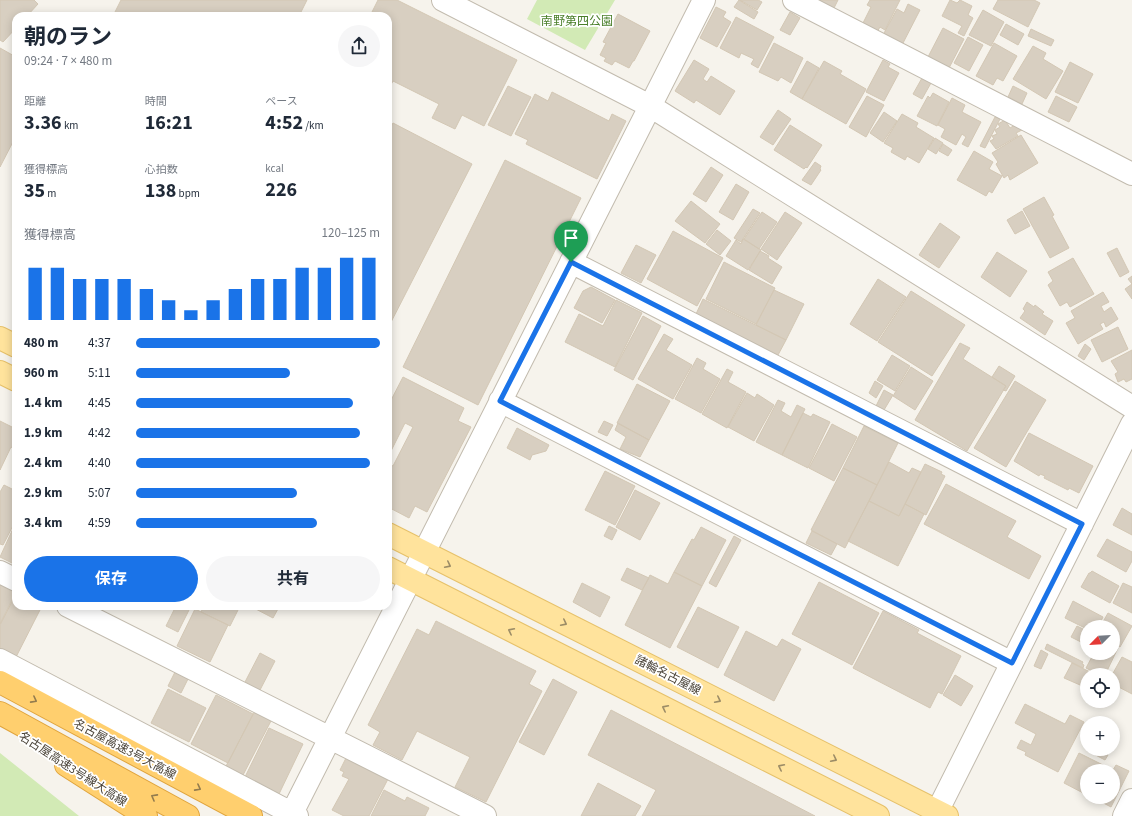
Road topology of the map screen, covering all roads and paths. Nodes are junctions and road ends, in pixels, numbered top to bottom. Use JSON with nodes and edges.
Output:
{"nodes":[{"id":1,"x":443,"y":0,"type":"edge"},
{"id":2,"x":704,"y":0,"type":"edge"},
{"id":3,"x":794,"y":0,"type":"edge"},
{"id":4,"x":650,"y":106,"type":"junction"},
{"id":5,"x":1132,"y":174,"type":"edge"},
{"id":6,"x":571,"y":262,"type":"junction"},
{"id":7,"x":0,"y":338,"type":"edge"},
{"id":8,"x":12,"y":344,"type":"edge"},
{"id":9,"x":0,"y":372,"type":"edge"},
{"id":10,"x":12,"y":378,"type":"edge"},
{"id":11,"x":500,"y":401,"type":"junction"},
{"id":12,"x":1132,"y":407,"type":"edge"},
{"id":13,"x":1132,"y":424,"type":"edge"},
{"id":14,"x":1082,"y":524,"type":"junction"},
{"id":15,"x":392,"y":536,"type":"edge"},
{"id":16,"x":423,"y":552,"type":"junction"},
{"id":17,"x":392,"y":570,"type":"edge"},
{"id":18,"x":0,"y":572,"type":"edge"},
{"id":19,"x":12,"y":578,"type":"edge"},
{"id":20,"x":410,"y":579,"type":"junction"},
{"id":21,"x":76,"y":610,"type":"edge"},
{"id":22,"x":0,"y":660,"type":"edge"},
{"id":23,"x":1012,"y":663,"type":"junction"},
{"id":24,"x":0,"y":682,"type":"edge"},
{"id":25,"x":0,"y":713,"type":"edge"},
{"id":26,"x":0,"y":722,"type":"edge"},
{"id":27,"x":330,"y":737,"type":"junction"},
{"id":28,"x":1132,"y":800,"type":"edge"},
{"id":29,"x":294,"y":814,"type":"edge"},
{"id":30,"x":940,"y":814,"type":"edge"},
{"id":31,"x":146,"y":816,"type":"edge"},
{"id":32,"x":188,"y":816,"type":"edge"},
{"id":33,"x":251,"y":816,"type":"edge"},
{"id":34,"x":485,"y":816,"type":"edge"},
{"id":35,"x":878,"y":816,"type":"edge"},
{"id":36,"x":1124,"y":816,"type":"edge"}],
"edges":[{"from":1,"to":4,"type":"street"},
{"from":2,"to":4,"type":"street"},
{"from":3,"to":5,"type":"street"},
{"from":4,"to":6,"type":"street"},
{"from":4,"to":12,"type":"street"},
{"from":6,"to":11,"type":"street"},
{"from":6,"to":14,"type":"street"},
{"from":7,"to":8,"type":"main road"},
{"from":9,"to":10,"type":"main road"},
{"from":11,"to":16,"type":"street"},
{"from":11,"to":23,"type":"street"},
{"from":13,"to":14,"type":"street"},
{"from":14,"to":23,"type":"street"},
{"from":15,"to":16,"type":"main road","name":"諸輪名古屋線"},
{"from":16,"to":20,"type":"street"},
{"from":16,"to":30,"type":"main road","name":"諸輪名古屋線","one_way":true},
{"from":17,"to":20,"type":"main road"},
{"from":18,"to":19,"type":"street"},
{"from":20,"to":27,"type":"street"},
{"from":35,"to":20,"type":"main road","one_way":true},
{"from":21,"to":27,"type":"street"},
{"from":22,"to":29,"type":"street"},
{"from":23,"to":30,"type":"street"},
{"from":24,"to":33,"type":"highway","name":"名古屋高速3号大高線","one_way":true},
{"from":32,"to":25,"type":"highway","one_way":true},
{"from":26,"to":31,"type":"highway","name":"名古屋高速3号線大高線"},
{"from":27,"to":29,"type":"street"},
{"from":27,"to":34,"type":"street"},
{"from":28,"to":36,"type":"street"}]}
